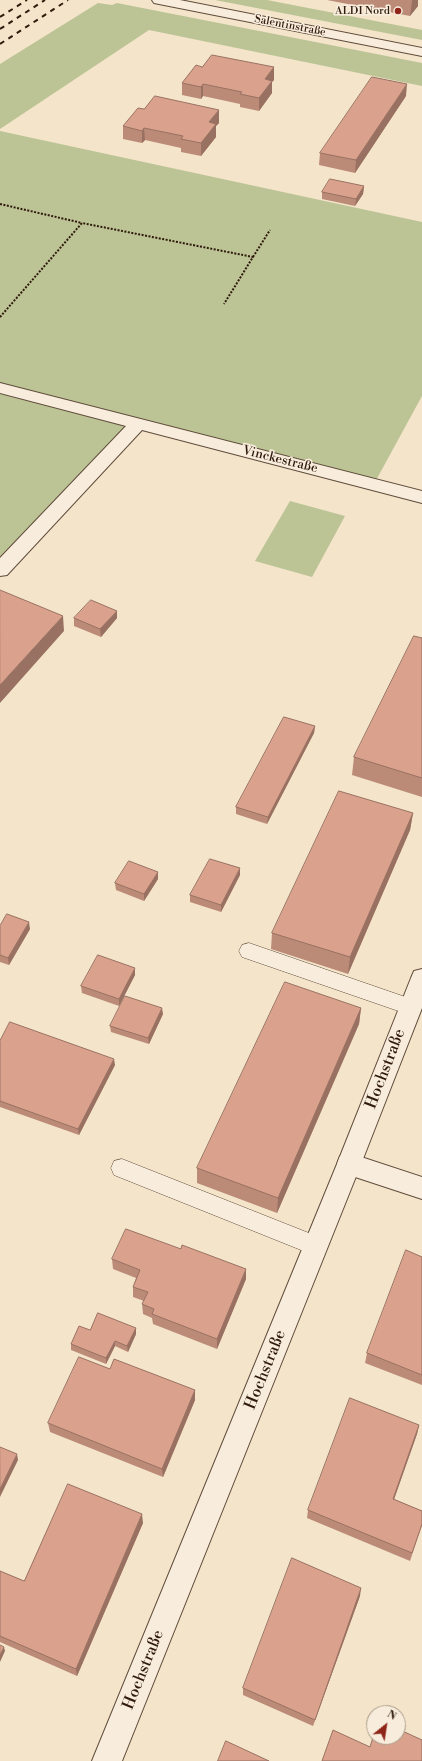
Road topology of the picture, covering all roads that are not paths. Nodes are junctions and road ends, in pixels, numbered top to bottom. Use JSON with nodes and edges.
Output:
{"nodes":[{"id":1,"x":159,"y":0,"type":"edge"},
{"id":2,"x":422,"y":52,"type":"edge"},
{"id":3,"x":0,"y":388,"type":"edge"},
{"id":4,"x":138,"y":424,"type":"junction"},
{"id":5,"x":422,"y":497,"type":"edge"},
{"id":6,"x":3,"y":565,"type":"edge"},
{"id":7,"x":249,"y":951,"type":"dead end"},
{"id":8,"x":422,"y":978,"type":"edge"},
{"id":9,"x":410,"y":1007,"type":"junction"},
{"id":10,"x":349,"y":1164,"type":"junction"},
{"id":11,"x":122,"y":1168,"type":"dead end"},
{"id":12,"x":422,"y":1188,"type":"edge"},
{"id":13,"x":316,"y":1246,"type":"junction"},
{"id":14,"x":107,"y":1761,"type":"edge"}],
"edges":[{"from":1,"to":2,"type":"street","name":"Salentinstraße"},
{"from":3,"to":4,"type":"street","name":"Vinckestraße"},
{"from":4,"to":5,"type":"street","name":"Vinckestraße"},
{"from":4,"to":6,"type":"street"},
{"from":7,"to":9,"type":"lane"},
{"from":8,"to":9,"type":"street","name":"Hochstraße"},
{"from":9,"to":10,"type":"street","name":"Hochstraße"},
{"from":10,"to":12,"type":"street"},
{"from":10,"to":13,"type":"street","name":"Hochstraße"},
{"from":11,"to":13,"type":"lane"},
{"from":13,"to":14,"type":"street","name":"Hochstraße"}]}
